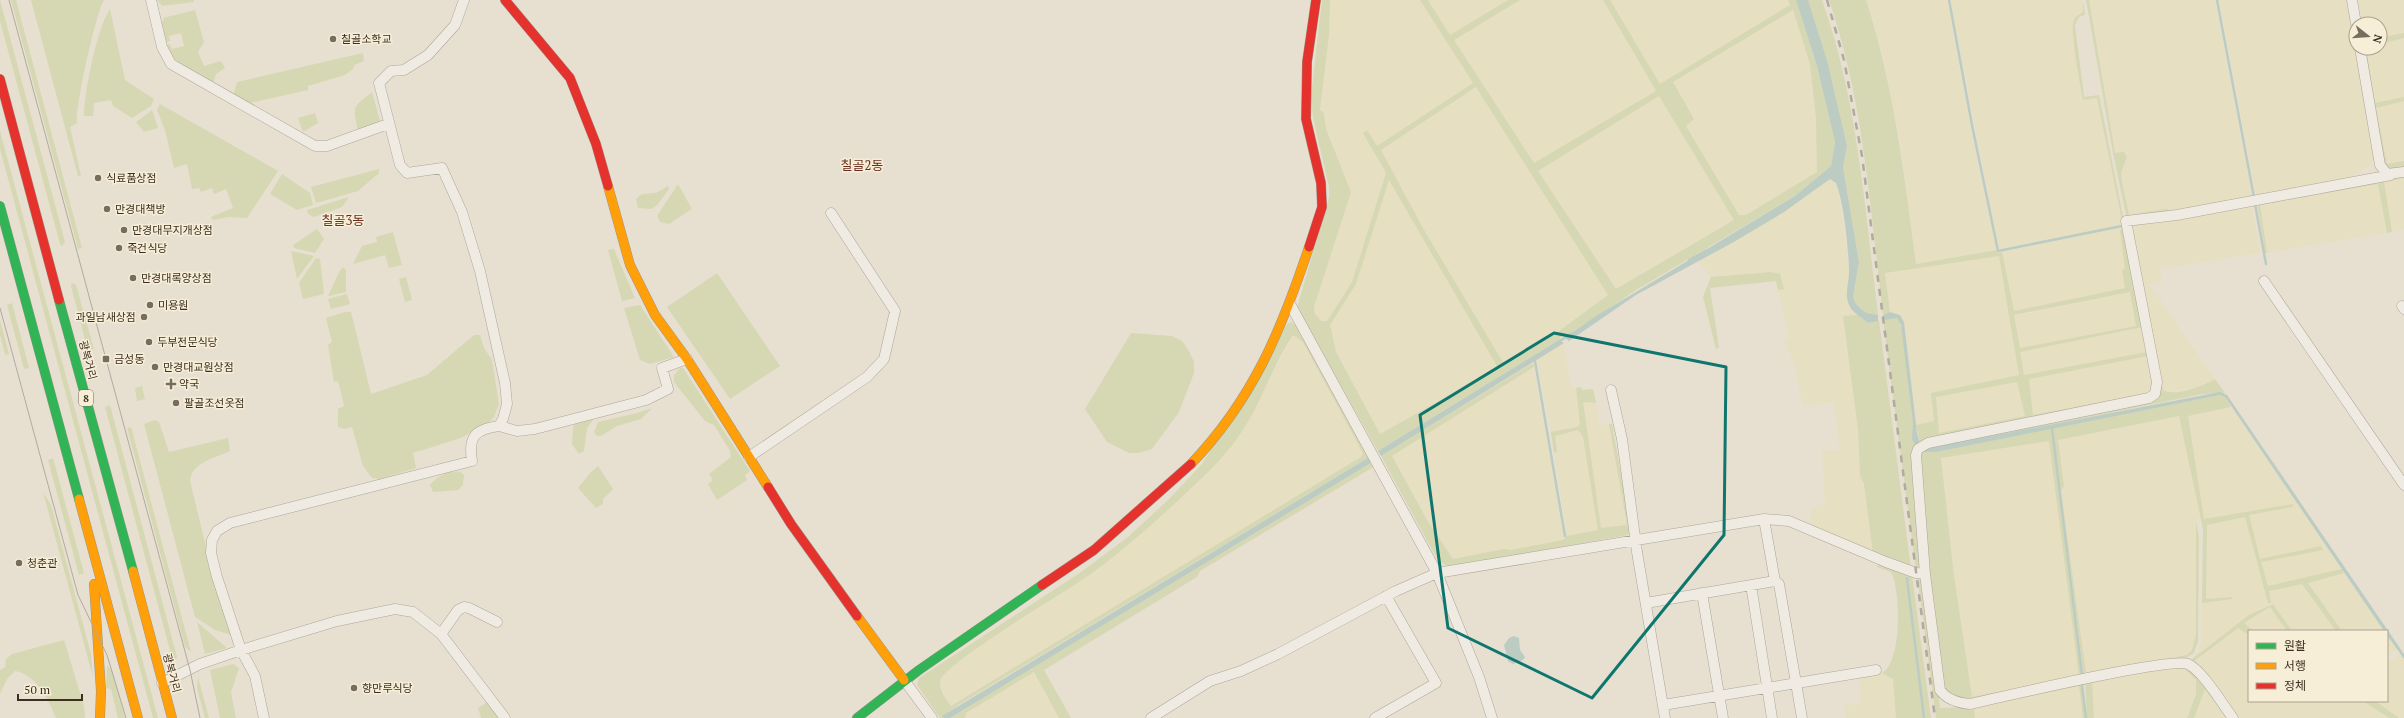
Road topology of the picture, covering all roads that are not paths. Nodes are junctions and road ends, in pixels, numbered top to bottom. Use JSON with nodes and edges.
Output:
{"nodes":[{"id":1,"x":151,"y":0,"type":"edge"},
{"id":2,"x":464,"y":0,"type":"edge"},
{"id":3,"x":505,"y":0,"type":"edge"},
{"id":4,"x":1316,"y":0,"type":"edge"},
{"id":5,"x":2352,"y":0,"type":"edge"},
{"id":6,"x":2355,"y":16,"type":"edge"},
{"id":7,"x":2361,"y":56,"type":"edge"},
{"id":8,"x":0,"y":79,"type":"edge"},
{"id":9,"x":388,"y":124,"type":"junction"},
{"id":10,"x":2404,"y":172,"type":"edge"},
{"id":11,"x":2391,"y":175,"type":"junction"},
{"id":12,"x":0,"y":206,"type":"edge"},
{"id":13,"x":831,"y":213,"type":"dead end"},
{"id":14,"x":2264,"y":281,"type":"dead end"},
{"id":15,"x":1290,"y":304,"type":"junction"},
{"id":16,"x":688,"y":359,"type":"junction"},
{"id":17,"x":1611,"y":390,"type":"dead end"},
{"id":18,"x":499,"y":426,"type":"junction"},
{"id":19,"x":749,"y":457,"type":"junction"},
{"id":20,"x":2404,"y":485,"type":"edge"},
{"id":21,"x":1764,"y":519,"type":"junction"},
{"id":22,"x":1636,"y":540,"type":"junction"},
{"id":23,"x":93,"y":550,"type":"junction"},
{"id":24,"x":1438,"y":573,"type":"junction"},
{"id":25,"x":1925,"y":574,"type":"junction"},
{"id":26,"x":1775,"y":581,"type":"junction"},
{"id":27,"x":1751,"y":585,"type":"junction"},
{"id":28,"x":1702,"y":593,"type":"junction"},
{"id":29,"x":1386,"y":596,"type":"junction"},
{"id":30,"x":1646,"y":603,"type":"junction"},
{"id":31,"x":496,"y":622,"type":"dead end"},
{"id":32,"x":441,"y":634,"type":"junction"},
{"id":33,"x":241,"y":650,"type":"junction"},
{"id":34,"x":1876,"y":670,"type":"dead end"},
{"id":35,"x":904,"y":680,"type":"junction"},
{"id":36,"x":162,"y":683,"type":"junction"},
{"id":37,"x":1795,"y":683,"type":"junction"},
{"id":38,"x":1767,"y":688,"type":"junction"},
{"id":39,"x":1719,"y":696,"type":"junction"},
{"id":40,"x":1663,"y":704,"type":"junction"},
{"id":41,"x":100,"y":718,"type":"edge"},
{"id":42,"x":138,"y":718,"type":"edge"},
{"id":43,"x":172,"y":718,"type":"edge"},
{"id":44,"x":180,"y":718,"type":"edge"},
{"id":45,"x":264,"y":718,"type":"edge"},
{"id":46,"x":505,"y":718,"type":"edge"},
{"id":47,"x":856,"y":718,"type":"edge"},
{"id":48,"x":932,"y":718,"type":"edge"},
{"id":49,"x":1152,"y":718,"type":"edge"},
{"id":50,"x":1375,"y":718,"type":"edge"},
{"id":51,"x":1492,"y":718,"type":"edge"},
{"id":52,"x":1665,"y":718,"type":"edge"},
{"id":53,"x":1723,"y":718,"type":"edge"},
{"id":54,"x":1772,"y":718,"type":"edge"},
{"id":55,"x":1802,"y":718,"type":"edge"},
{"id":56,"x":2233,"y":718,"type":"edge"}],
"edges":[{"from":1,"to":9,"type":"street"},
{"from":2,"to":9,"type":"street"},
{"from":3,"to":16,"type":"main road"},
{"from":4,"to":15,"type":"main road"},
{"from":5,"to":6,"type":"street"},
{"from":7,"to":11,"type":"street"},
{"from":8,"to":36,"type":"main road","name":"광복거리","number":"8"},
{"from":9,"to":18,"type":"street"},
{"from":10,"to":11,"type":"street"},
{"from":11,"to":25,"type":"street"},
{"from":12,"to":23,"type":"main road"},
{"from":13,"to":19,"type":"street"},
{"from":14,"to":20,"type":"street"},
{"from":15,"to":24,"type":"street"},
{"from":15,"to":35,"type":"main road"},
{"from":16,"to":18,"type":"street"},
{"from":16,"to":19,"type":"main road"},
{"from":17,"to":22,"type":"street"},
{"from":18,"to":33,"type":"street"},
{"from":19,"to":35,"type":"main road"},
{"from":21,"to":22,"type":"street"},
{"from":21,"to":25,"type":"street"},
{"from":21,"to":26,"type":"street"},
{"from":22,"to":24,"type":"street"},
{"from":22,"to":30,"type":"street"},
{"from":23,"to":41,"type":"main road"},
{"from":23,"to":42,"type":"main road"},
{"from":24,"to":29,"type":"street"},
{"from":24,"to":51,"type":"street"},
{"from":25,"to":56,"type":"street"},
{"from":26,"to":27,"type":"street"},
{"from":26,"to":37,"type":"street"},
{"from":27,"to":28,"type":"street"},
{"from":27,"to":38,"type":"street"},
{"from":28,"to":30,"type":"street"},
{"from":28,"to":39,"type":"street"},
{"from":29,"to":49,"type":"street"},
{"from":29,"to":50,"type":"street"},
{"from":30,"to":40,"type":"street"},
{"from":31,"to":32,"type":"street"},
{"from":32,"to":33,"type":"street"},
{"from":32,"to":46,"type":"street"},
{"from":33,"to":36,"type":"street"},
{"from":33,"to":45,"type":"street"},
{"from":34,"to":37,"type":"street"},
{"from":35,"to":47,"type":"main road"},
{"from":35,"to":48,"type":"street"},
{"from":36,"to":43,"type":"main road","name":"광복거리","number":"8"},
{"from":36,"to":44,"type":"main road"},
{"from":37,"to":38,"type":"street"},
{"from":37,"to":55,"type":"street"},
{"from":38,"to":39,"type":"street"},
{"from":38,"to":54,"type":"street"},
{"from":39,"to":40,"type":"street"},
{"from":39,"to":53,"type":"street"},
{"from":40,"to":52,"type":"street"}]}
